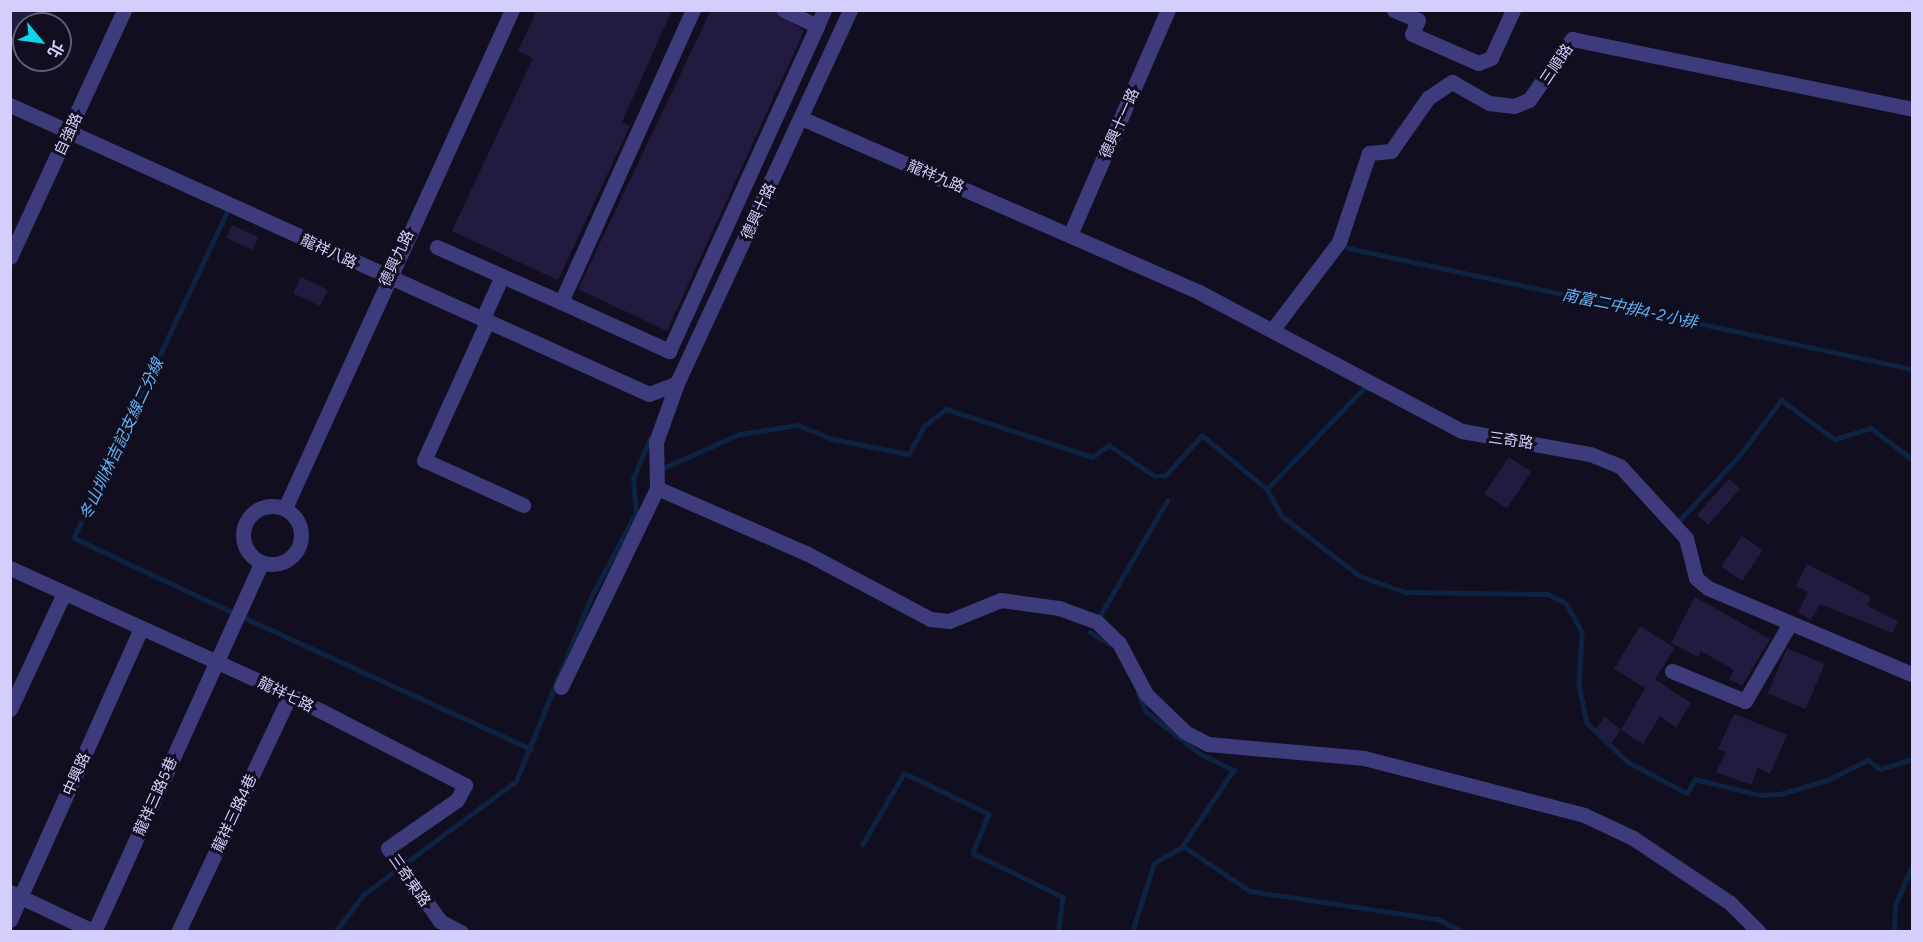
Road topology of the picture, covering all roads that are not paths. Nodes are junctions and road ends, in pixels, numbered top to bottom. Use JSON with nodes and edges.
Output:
{"nodes":[{"id":1,"x":124,"y":10,"type":"edge"},
{"id":2,"x":512,"y":10,"type":"edge"},
{"id":3,"x":693,"y":10,"type":"edge"},
{"id":4,"x":784,"y":10,"type":"edge"},
{"id":5,"x":824,"y":10,"type":"edge"},
{"id":6,"x":850,"y":10,"type":"edge"},
{"id":7,"x":1168,"y":10,"type":"edge"},
{"id":8,"x":1394,"y":10,"type":"edge"},
{"id":9,"x":1513,"y":10,"type":"edge"},
{"id":10,"x":1420,"y":15,"type":"edge"},
{"id":11,"x":817,"y":26,"type":"junction"},
{"id":12,"x":10,"y":105,"type":"edge"},
{"id":13,"x":1912,"y":109,"type":"edge"},
{"id":14,"x":801,"y":118,"type":"junction"},
{"id":15,"x":70,"y":132,"type":"junction"},
{"id":16,"x":1070,"y":235,"type":"junction"},
{"id":17,"x":437,"y":247,"type":"dead end"},
{"id":18,"x":10,"y":256,"type":"edge"},
{"id":19,"x":502,"y":276,"type":"junction"},
{"id":20,"x":387,"y":278,"type":"junction"},
{"id":21,"x":561,"y":302,"type":"junction"},
{"id":22,"x":484,"y":321,"type":"junction"},
{"id":23,"x":1273,"y":329,"type":"junction"},
{"id":24,"x":677,"y":383,"type":"junction"},
{"id":25,"x":657,"y":488,"type":"junction"},
{"id":26,"x":523,"y":505,"type":"dead end"},
{"id":27,"x":285,"y":508,"type":"junction"},
{"id":28,"x":261,"y":563,"type":"junction"},
{"id":29,"x":10,"y":568,"type":"edge"},
{"id":30,"x":64,"y":593,"type":"junction"},
{"id":31,"x":1789,"y":625,"type":"junction"},
{"id":32,"x":141,"y":628,"type":"junction"},
{"id":33,"x":216,"y":660,"type":"junction"},
{"id":34,"x":1672,"y":671,"type":"dead end"},
{"id":35,"x":1912,"y":674,"type":"edge"},
{"id":36,"x":561,"y":687,"type":"dead end"},
{"id":37,"x":290,"y":695,"type":"junction"},
{"id":38,"x":10,"y":709,"type":"edge"},
{"id":39,"x":388,"y":848,"type":"joint"},
{"id":40,"x":16,"y":895,"type":"edge"},
{"id":41,"x":10,"y":921,"type":"edge"},
{"id":42,"x":94,"y":931,"type":"edge"},
{"id":43,"x":178,"y":932,"type":"edge"},
{"id":44,"x":461,"y":932,"type":"edge"},
{"id":45,"x":1760,"y":932,"type":"edge"}],
"edges":[{"from":1,"to":15,"type":"street","name":"自強路"},
{"from":2,"to":20,"type":"street","name":"德興九路"},
{"from":3,"to":21,"type":"street"},
{"from":4,"to":11,"type":"street"},
{"from":5,"to":11,"type":"street"},
{"from":6,"to":14,"type":"street","name":"德興十路"},
{"from":7,"to":16,"type":"street","name":"德興十一路"},
{"from":8,"to":10,"type":"street"},
{"from":9,"to":10,"type":"street"},
{"from":11,"to":21,"type":"street"},
{"from":12,"to":15,"type":"street","name":"龍祥八路"},
{"from":13,"to":23,"type":"street","name":"三順路"},
{"from":14,"to":16,"type":"street","name":"龍祥九路"},
{"from":14,"to":24,"type":"street","name":"德興十路"},
{"from":15,"to":18,"type":"street","name":"自強路"},
{"from":15,"to":20,"type":"street","name":"龍祥八路"},
{"from":16,"to":23,"type":"street","name":"三奇路"},
{"from":17,"to":19,"type":"street"},
{"from":19,"to":21,"type":"street"},
{"from":19,"to":22,"type":"street"},
{"from":20,"to":22,"type":"street","name":"龍祥八路"},
{"from":20,"to":27,"type":"street","name":"德興九路"},
{"from":22,"to":24,"type":"street","name":"龍祥八路"},
{"from":22,"to":26,"type":"street"},
{"from":23,"to":31,"type":"street","name":"三奇路"},
{"from":24,"to":25,"type":"street","name":"德興十路"},
{"from":25,"to":36,"type":"street"},
{"from":25,"to":45,"type":"street"},
{"from":27,"to":28,"type":"street"},
{"from":27,"to":28,"type":"street"},
{"from":28,"to":33,"type":"street"},
{"from":29,"to":30,"type":"street","name":"龍祥七路"},
{"from":30,"to":32,"type":"street","name":"龍祥七路"},
{"from":30,"to":38,"type":"street"},
{"from":31,"to":34,"type":"street"},
{"from":31,"to":35,"type":"street","name":"三奇路"},
{"from":32,"to":33,"type":"street","name":"龍祥七路"},
{"from":32,"to":40,"type":"street","name":"中興路"},
{"from":33,"to":37,"type":"street","name":"龍祥七路"},
{"from":33,"to":42,"type":"street","name":"龍祥三路5巷"},
{"from":37,"to":39,"type":"street","name":"龍祥七路"},
{"from":37,"to":43,"type":"street","name":"龍祥三路4巷"},
{"from":39,"to":44,"type":"street","name":"三奇東路"},
{"from":40,"to":41,"type":"street","name":"中興路"},
{"from":40,"to":42,"type":"street"}]}
